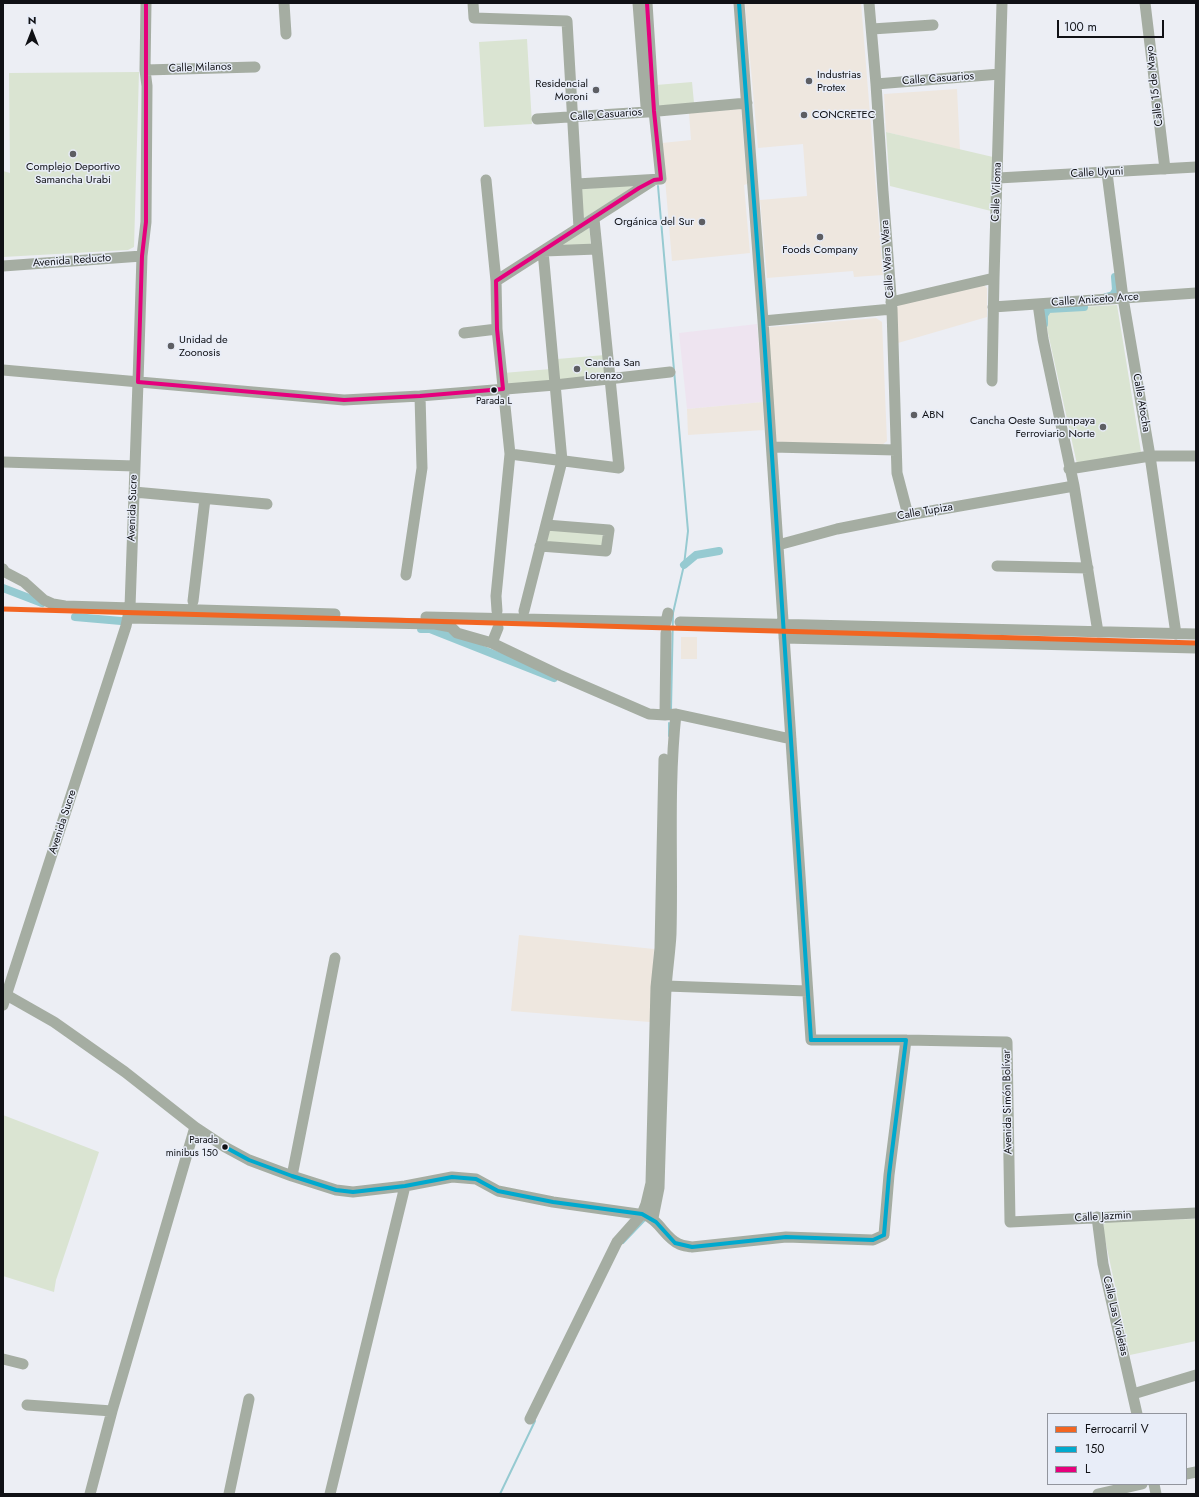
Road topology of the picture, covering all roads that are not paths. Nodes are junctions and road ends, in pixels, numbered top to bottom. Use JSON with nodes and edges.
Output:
{"nodes":[{"id":1,"x":146,"y":3,"type":"edge"},
{"id":2,"x":284,"y":3,"type":"edge"},
{"id":3,"x":473,"y":3,"type":"edge"},
{"id":4,"x":638,"y":3,"type":"edge"},
{"id":5,"x":647,"y":3,"type":"edge"},
{"id":6,"x":738,"y":3,"type":"edge"},
{"id":7,"x":869,"y":3,"type":"edge"},
{"id":8,"x":1002,"y":3,"type":"edge"},
{"id":9,"x":1145,"y":3,"type":"edge"},
{"id":10,"x":933,"y":25,"type":"dead end"},
{"id":11,"x":872,"y":29,"type":"junction"},
{"id":12,"x":286,"y":34,"type":"dead end"},
{"id":13,"x":254,"y":67,"type":"dead end"},
{"id":14,"x":145,"y":70,"type":"junction"},
{"id":15,"x":1000,"y":74,"type":"junction"},
{"id":16,"x":876,"y":84,"type":"junction"},
{"id":17,"x":747,"y":103,"type":"junction"},
{"id":18,"x":651,"y":112,"type":"junction"},
{"id":19,"x":573,"y":117,"type":"junction"},
{"id":20,"x":537,"y":119,"type":"dead end"},
{"id":21,"x":1196,"y":167,"type":"edge"},
{"id":22,"x":1165,"y":169,"type":"junction"},
{"id":23,"x":1107,"y":173,"type":"junction"},
{"id":24,"x":998,"y":178,"type":"junction"},
{"id":25,"x":486,"y":180,"type":"dead end"},
{"id":26,"x":658,"y":180,"type":"junction"},
{"id":27,"x":576,"y":184,"type":"junction"},
{"id":28,"x":594,"y":219,"type":"junction"},
{"id":29,"x":580,"y":228,"type":"junction"},
{"id":30,"x":597,"y":249,"type":"junction"},
{"id":31,"x":543,"y":251,"type":"junction"},
{"id":32,"x":142,"y":256,"type":"junction"},
{"id":33,"x":3,"y":266,"type":"edge"},
{"id":34,"x":994,"y":278,"type":"junction"},
{"id":35,"x":496,"y":281,"type":"junction"},
{"id":36,"x":1196,"y":293,"type":"edge"},
{"id":37,"x":1124,"y":298,"type":"junction"},
{"id":38,"x":1038,"y":304,"type":"junction"},
{"id":39,"x":892,"y":306,"type":"junction"},
{"id":40,"x":993,"y":307,"type":"junction"},
{"id":41,"x":763,"y":321,"type":"junction"},
{"id":42,"x":497,"y":329,"type":"junction"},
{"id":43,"x":464,"y":333,"type":"dead end"},
{"id":44,"x":3,"y":370,"type":"edge"},
{"id":45,"x":670,"y":372,"type":"dead end"},
{"id":46,"x":610,"y":378,"type":"junction"},
{"id":47,"x":992,"y":381,"type":"dead end"},
{"id":48,"x":138,"y":382,"type":"junction"},
{"id":49,"x":555,"y":385,"type":"junction"},
{"id":50,"x":503,"y":389,"type":"junction"},
{"id":51,"x":420,"y":396,"type":"junction"},
{"id":52,"x":772,"y":447,"type":"junction"},
{"id":53,"x":896,"y":450,"type":"junction"},
{"id":54,"x":510,"y":454,"type":"junction"},
{"id":55,"x":1150,"y":456,"type":"junction"},
{"id":56,"x":1196,"y":456,"type":"edge"},
{"id":57,"x":562,"y":461,"type":"junction"},
{"id":58,"x":3,"y":462,"type":"edge"},
{"id":59,"x":134,"y":466,"type":"junction"},
{"id":60,"x":1069,"y":469,"type":"junction"},
{"id":61,"x":1074,"y":486,"type":"junction"},
{"id":62,"x":134,"y":492,"type":"junction"},
{"id":63,"x":205,"y":499,"type":"junction"},
{"id":64,"x":267,"y":504,"type":"dead end"},
{"id":65,"x":908,"y":515,"type":"junction"},
{"id":66,"x":546,"y":525,"type":"junction"},
{"id":67,"x":778,"y":545,"type":"junction"},
{"id":68,"x":540,"y":546,"type":"junction"},
{"id":69,"x":997,"y":566,"type":"dead end"},
{"id":70,"x":1088,"y":568,"type":"junction"},
{"id":71,"x":3,"y":569,"type":"edge"},
{"id":72,"x":406,"y":575,"type":"dead end"},
{"id":73,"x":193,"y":601,"type":"dead end"},
{"id":74,"x":497,"y":611,"type":"dead end"},
{"id":75,"x":524,"y":611,"type":"dead end"},
{"id":76,"x":129,"y":612,"type":"junction"},
{"id":77,"x":668,"y":613,"type":"dead end"},
{"id":78,"x":680,"y":622,"type":"dead end"},
{"id":79,"x":784,"y":625,"type":"junction"},
{"id":80,"x":498,"y":628,"type":"dead end"},
{"id":81,"x":1098,"y":632,"type":"junction"},
{"id":82,"x":666,"y":633,"type":"dead end"},
{"id":83,"x":1176,"y":634,"type":"junction"},
{"id":84,"x":1196,"y":634,"type":"edge"},
{"id":85,"x":784,"y":638,"type":"junction"},
{"id":86,"x":492,"y":644,"type":"junction"},
{"id":87,"x":1196,"y":648,"type":"edge"},
{"id":88,"x":670,"y":715,"type":"junction"},
{"id":89,"x":791,"y":739,"type":"junction"},
{"id":90,"x":664,"y":759,"type":"dead end"},
{"id":91,"x":336,"y":958,"type":"dead end"},
{"id":92,"x":666,"y":986,"type":"junction"},
{"id":93,"x":807,"y":991,"type":"junction"},
{"id":94,"x":4,"y":998,"type":"edge"},
{"id":95,"x":906,"y":1040,"type":"junction"},
{"id":96,"x":195,"y":1127,"type":"junction"},
{"id":97,"x":292,"y":1176,"type":"junction"},
{"id":98,"x":404,"y":1186,"type":"junction"},
{"id":99,"x":1196,"y":1213,"type":"edge"},
{"id":100,"x":647,"y":1216,"type":"junction"},
{"id":101,"x":1097,"y":1217,"type":"junction"},
{"id":102,"x":1010,"y":1222,"type":"joint"},
{"id":103,"x":3,"y":1359,"type":"edge"},
{"id":104,"x":23,"y":1364,"type":"dead end"},
{"id":105,"x":1196,"y":1375,"type":"edge"},
{"id":106,"x":1133,"y":1394,"type":"junction"},
{"id":107,"x":249,"y":1399,"type":"dead end"},
{"id":108,"x":27,"y":1404,"type":"dead end"},
{"id":109,"x":112,"y":1411,"type":"junction"},
{"id":110,"x":1138,"y":1413,"type":"edge"},
{"id":111,"x":530,"y":1419,"type":"dead end"},
{"id":112,"x":1138,"y":1485,"type":"edge"},
{"id":113,"x":90,"y":1494,"type":"edge"},
{"id":114,"x":229,"y":1494,"type":"edge"},
{"id":115,"x":330,"y":1494,"type":"edge"},
{"id":116,"x":1098,"y":1494,"type":"edge"}],
"edges":[{"from":1,"to":14,"type":"street","name":"Avenida Sucre"},
{"from":2,"to":12,"type":"street"},
{"from":3,"to":19,"type":"street"},
{"from":4,"to":18,"type":"street"},
{"from":5,"to":18,"type":"street"},
{"from":6,"to":17,"type":"street","name":"Avenida Simón Bolívar"},
{"from":7,"to":11,"type":"street","name":"Calle Wara Wara"},
{"from":8,"to":15,"type":"street","name":"Calle Viloma"},
{"from":9,"to":22,"type":"street","name":"Calle 15 de Mayo"},
{"from":10,"to":11,"type":"street"},
{"from":11,"to":16,"type":"street","name":"Calle Wara Wara"},
{"from":13,"to":14,"type":"street","name":"Calle Milanos"},
{"from":14,"to":32,"type":"street","name":"Avenida Sucre"},
{"from":15,"to":16,"type":"street","name":"Calle Casuarios"},
{"from":15,"to":24,"type":"street","name":"Calle Viloma"},
{"from":16,"to":39,"type":"street","name":"Calle Wara Wara"},
{"from":17,"to":18,"type":"street","name":"Calle Casuarios"},
{"from":17,"to":41,"type":"street","name":"Avenida Simón Bolívar"},
{"from":18,"to":19,"type":"street","name":"Calle Casuarios"},
{"from":18,"to":26,"type":"street"},
{"from":19,"to":20,"type":"street","name":"Calle Casuarios"},
{"from":19,"to":27,"type":"street"},
{"from":21,"to":22,"type":"street","name":"Calle Uyuni"},
{"from":22,"to":23,"type":"street","name":"Calle Uyuni"},
{"from":23,"to":24,"type":"street","name":"Calle Uyuni"},
{"from":23,"to":37,"type":"street","name":"Calle Atocha"},
{"from":24,"to":34,"type":"street","name":"Calle Viloma"},
{"from":25,"to":35,"type":"street"},
{"from":26,"to":27,"type":"street"},
{"from":26,"to":28,"type":"street"},
{"from":27,"to":29,"type":"street"},
{"from":28,"to":29,"type":"street"},
{"from":28,"to":30,"type":"street"},
{"from":29,"to":31,"type":"street"},
{"from":30,"to":31,"type":"street"},
{"from":30,"to":46,"type":"street"},
{"from":31,"to":35,"type":"street"},
{"from":31,"to":49,"type":"street"},
{"from":32,"to":33,"type":"street","name":"Avenida Reducto"},
{"from":32,"to":48,"type":"street","name":"Avenida Sucre"},
{"from":34,"to":39,"type":"street"},
{"from":34,"to":40,"type":"street","name":"Calle Viloma"},
{"from":35,"to":42,"type":"street"},
{"from":36,"to":37,"type":"street","name":"Calle Aniceto Arce"},
{"from":37,"to":38,"type":"street","name":"Calle Aniceto Arce"},
{"from":37,"to":55,"type":"street","name":"Calle Atocha"},
{"from":38,"to":40,"type":"street","name":"Calle Aniceto Arce"},
{"from":38,"to":60,"type":"street"},
{"from":39,"to":41,"type":"street"},
{"from":39,"to":53,"type":"street","name":"Calle Wara Wara"},
{"from":40,"to":47,"type":"street","name":"Calle Viloma"},
{"from":41,"to":52,"type":"street","name":"Avenida Simón Bolívar"},
{"from":42,"to":43,"type":"street"},
{"from":42,"to":50,"type":"street"},
{"from":44,"to":48,"type":"street"},
{"from":45,"to":46,"type":"street"},
{"from":46,"to":49,"type":"street"},
{"from":46,"to":57,"type":"street"},
{"from":48,"to":51,"type":"street"},
{"from":48,"to":59,"type":"street","name":"Avenida Sucre"},
{"from":49,"to":50,"type":"street"},
{"from":49,"to":57,"type":"street"},
{"from":50,"to":51,"type":"street"},
{"from":50,"to":54,"type":"street"},
{"from":51,"to":72,"type":"street"},
{"from":52,"to":53,"type":"street"},
{"from":52,"to":67,"type":"street","name":"Avenida Simón Bolívar"},
{"from":53,"to":65,"type":"street","name":"Calle Wara Wara"},
{"from":54,"to":57,"type":"street"},
{"from":54,"to":74,"type":"street"},
{"from":55,"to":56,"type":"street"},
{"from":55,"to":60,"type":"street"},
{"from":55,"to":83,"type":"street","name":"Calle Atocha"},
{"from":57,"to":66,"type":"street"},
{"from":58,"to":59,"type":"street"},
{"from":59,"to":62,"type":"street","name":"Avenida Sucre"},
{"from":60,"to":61,"type":"street"},
{"from":61,"to":65,"type":"street","name":"Calle Tupiza"},
{"from":61,"to":70,"type":"street"},
{"from":62,"to":63,"type":"street"},
{"from":62,"to":76,"type":"street","name":"Avenida Sucre"},
{"from":63,"to":64,"type":"street"},
{"from":63,"to":73,"type":"street"},
{"from":65,"to":67,"type":"street","name":"Calle Tupiza"},
{"from":66,"to":68,"type":"street"},
{"from":66,"to":68,"type":"street"},
{"from":67,"to":79,"type":"street","name":"Avenida Simón Bolívar"},
{"from":68,"to":75,"type":"street"},
{"from":69,"to":70,"type":"street"},
{"from":70,"to":81,"type":"street"},
{"from":71,"to":76,"type":"street"},
{"from":76,"to":77,"type":"street"},
{"from":76,"to":86,"type":"street"},
{"from":76,"to":94,"type":"street","name":"Avenida Sucre"},
{"from":78,"to":79,"type":"street"},
{"from":79,"to":81,"type":"street"},
{"from":79,"to":85,"type":"street","name":"Avenida Simón Bolívar"},
{"from":80,"to":86,"type":"street"},
{"from":81,"to":83,"type":"street"},
{"from":82,"to":88,"type":"street"},
{"from":83,"to":84,"type":"street"},
{"from":85,"to":87,"type":"street"},
{"from":85,"to":89,"type":"street","name":"Avenida Simón Bolívar"},
{"from":86,"to":88,"type":"street"},
{"from":88,"to":89,"type":"street"},
{"from":88,"to":92,"type":"street"},
{"from":89,"to":93,"type":"street","name":"Avenida Simón Bolívar"},
{"from":90,"to":100,"type":"street"},
{"from":91,"to":97,"type":"street"},
{"from":92,"to":93,"type":"street"},
{"from":92,"to":100,"type":"street"},
{"from":93,"to":95,"type":"street","name":"Avenida Simón Bolívar"},
{"from":94,"to":96,"type":"street"},
{"from":95,"to":100,"type":"street"},
{"from":95,"to":102,"type":"street","name":"Avenida Simón Bolívar"},
{"from":96,"to":97,"type":"street"},
{"from":96,"to":109,"type":"street"},
{"from":97,"to":98,"type":"street"},
{"from":98,"to":100,"type":"street"},
{"from":98,"to":115,"type":"street"},
{"from":99,"to":101,"type":"street","name":"Calle Jazmin"},
{"from":100,"to":111,"type":"street"},
{"from":101,"to":102,"type":"street","name":"Calle Jazmin"},
{"from":101,"to":106,"type":"street","name":"Calle Las Violetas"},
{"from":103,"to":104,"type":"street"},
{"from":105,"to":106,"type":"street"},
{"from":106,"to":110,"type":"street","name":"Calle Las Violetas"},
{"from":107,"to":114,"type":"street"},
{"from":108,"to":109,"type":"street"},
{"from":109,"to":113,"type":"street"},
{"from":112,"to":116,"type":"street"}]}
